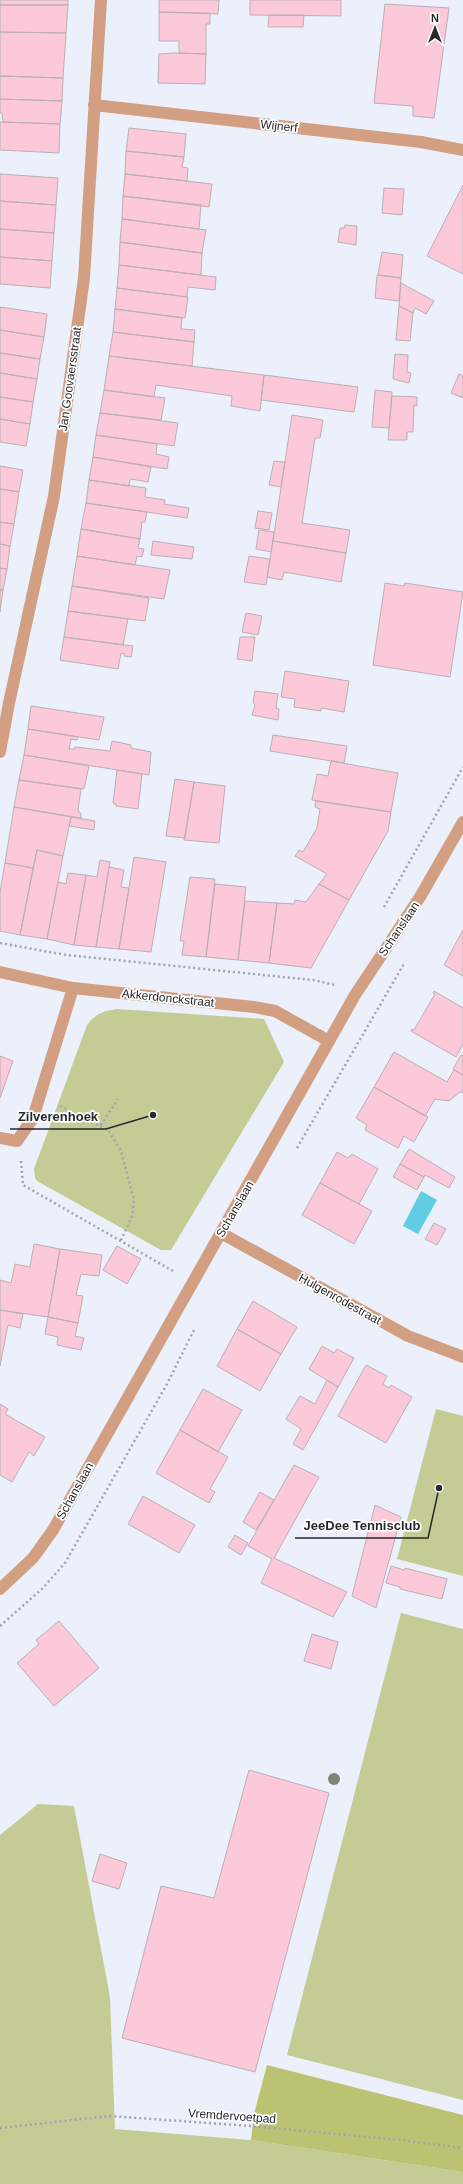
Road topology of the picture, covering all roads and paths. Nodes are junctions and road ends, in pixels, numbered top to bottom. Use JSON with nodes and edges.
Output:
{"nodes":[{"id":1,"x":101,"y":0,"type":"edge"},
{"id":2,"x":94,"y":105,"type":"junction"},
{"id":3,"x":463,"y":150,"type":"edge"},
{"id":4,"x":0,"y":752,"type":"edge"},
{"id":5,"x":463,"y":767,"type":"edge"},
{"id":6,"x":463,"y":822,"type":"edge"},
{"id":7,"x":381,"y":913,"type":"dead end"},
{"id":8,"x":0,"y":943,"type":"edge"},
{"id":9,"x":0,"y":972,"type":"edge"},
{"id":10,"x":339,"y":987,"type":"dead end"},
{"id":11,"x":73,"y":988,"type":"junction"},
{"id":12,"x":378,"y":1008,"type":"dead end"},
{"id":13,"x":329,"y":1041,"type":"junction"},
{"id":14,"x":39,"y":1098,"type":"junction"},
{"id":15,"x":118,"y":1099,"type":"dead end"},
{"id":16,"x":101,"y":1126,"type":"junction"},
{"id":17,"x":0,"y":1138,"type":"edge"},
{"id":18,"x":17,"y":1141,"type":"junction"},
{"id":19,"x":295,"y":1150,"type":"dead end"},
{"id":20,"x":221,"y":1234,"type":"junction"},
{"id":21,"x":121,"y":1240,"type":"junction"},
{"id":22,"x":192,"y":1282,"type":"junction"},
{"id":23,"x":463,"y":1357,"type":"edge"},
{"id":24,"x":0,"y":1589,"type":"edge"},
{"id":25,"x":0,"y":2128,"type":"edge"},
{"id":26,"x":463,"y":2148,"type":"edge"}],
"edges":[{"from":1,"to":2,"type":"street","name":"Jan Goovaersstraat"},
{"from":2,"to":3,"type":"street","name":"Wijnerf"},
{"from":2,"to":4,"type":"street","name":"Jan Goovaersstraat"},
{"from":5,"to":7,"type":"path"},
{"from":6,"to":13,"type":"street","name":"Schanslaan"},
{"from":8,"to":10,"type":"path"},
{"from":9,"to":11,"type":"street","name":"Akkerdonckstraat"},
{"from":11,"to":13,"type":"street","name":"Akkerdonckstraat"},
{"from":11,"to":14,"type":"street"},
{"from":12,"to":19,"type":"path"},
{"from":13,"to":20,"type":"street","name":"Schanslaan"},
{"from":14,"to":16,"type":"path"},
{"from":14,"to":18,"type":"street"},
{"from":15,"to":16,"type":"path"},
{"from":16,"to":21,"type":"path"},
{"from":17,"to":18,"type":"street"},
{"from":18,"to":21,"type":"path"},
{"from":20,"to":22,"type":"street","name":"Schanslaan"},
{"from":20,"to":23,"type":"street","name":"Hulgenrodestraat"},
{"from":21,"to":22,"type":"path"},
{"from":22,"to":24,"type":"street","name":"Schanslaan"},
{"from":25,"to":26,"type":"path","name":"Vremdervoetpad"}]}
